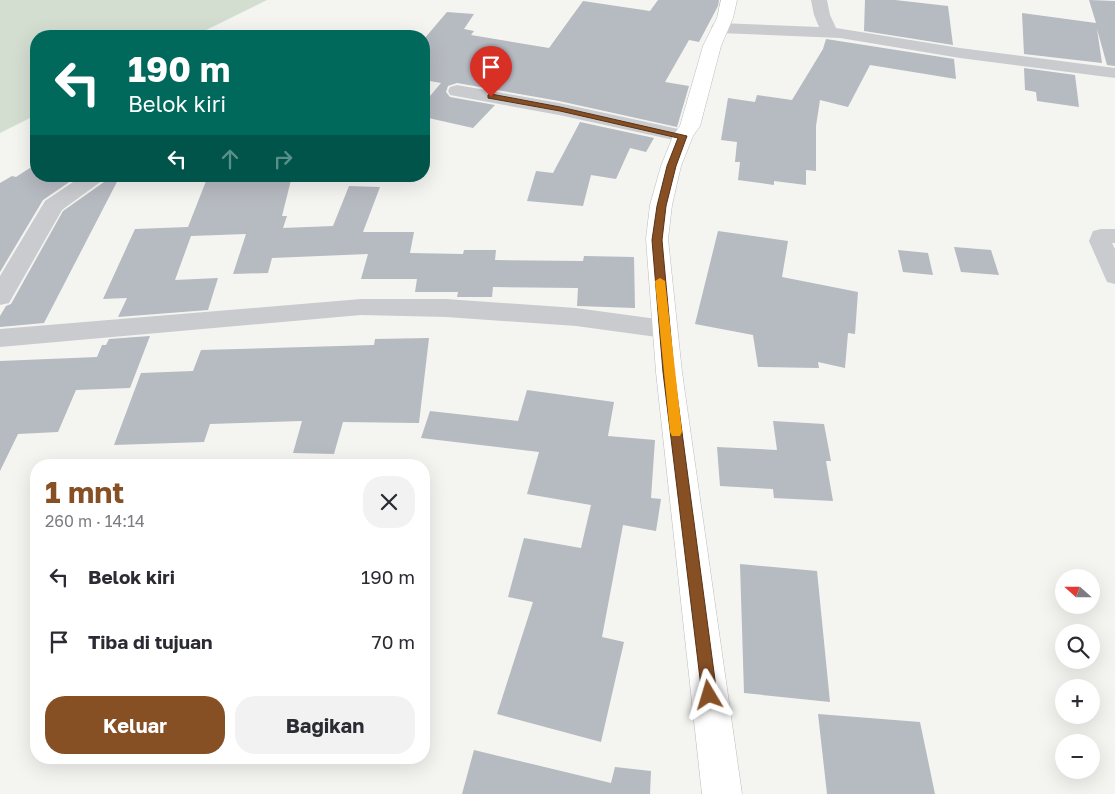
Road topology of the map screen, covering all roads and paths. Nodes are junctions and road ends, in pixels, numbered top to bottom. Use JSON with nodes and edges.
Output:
{"nodes":[{"id":1,"x":729,"y":0,"type":"edge"},
{"id":2,"x":819,"y":0,"type":"edge"},
{"id":3,"x":720,"y":28,"type":"junction"},
{"id":4,"x":830,"y":32,"type":"junction"},
{"id":5,"x":1115,"y":73,"type":"edge"},
{"id":6,"x":457,"y":91,"type":"dead end"},
{"id":7,"x":682,"y":136,"type":"junction"},
{"id":8,"x":87,"y":182,"type":"edge"},
{"id":9,"x":1115,"y":236,"type":"edge"},
{"id":10,"x":1115,"y":276,"type":"edge"},
{"id":11,"x":0,"y":297,"type":"edge"},
{"id":12,"x":664,"y":329,"type":"junction"},
{"id":13,"x":0,"y":338,"type":"edge"},
{"id":14,"x":722,"y":794,"type":"edge"}],
"edges":[{"from":1,"to":3,"type":"highway"},
{"from":2,"to":4,"type":"street"},
{"from":3,"to":4,"type":"street"},
{"from":3,"to":7,"type":"highway"},
{"from":4,"to":5,"type":"street"},
{"from":6,"to":7,"type":"street"},
{"from":7,"to":12,"type":"highway"},
{"from":8,"to":11,"type":"street"},
{"from":9,"to":10,"type":"street"},
{"from":12,"to":13,"type":"street"},
{"from":12,"to":14,"type":"highway"}]}
